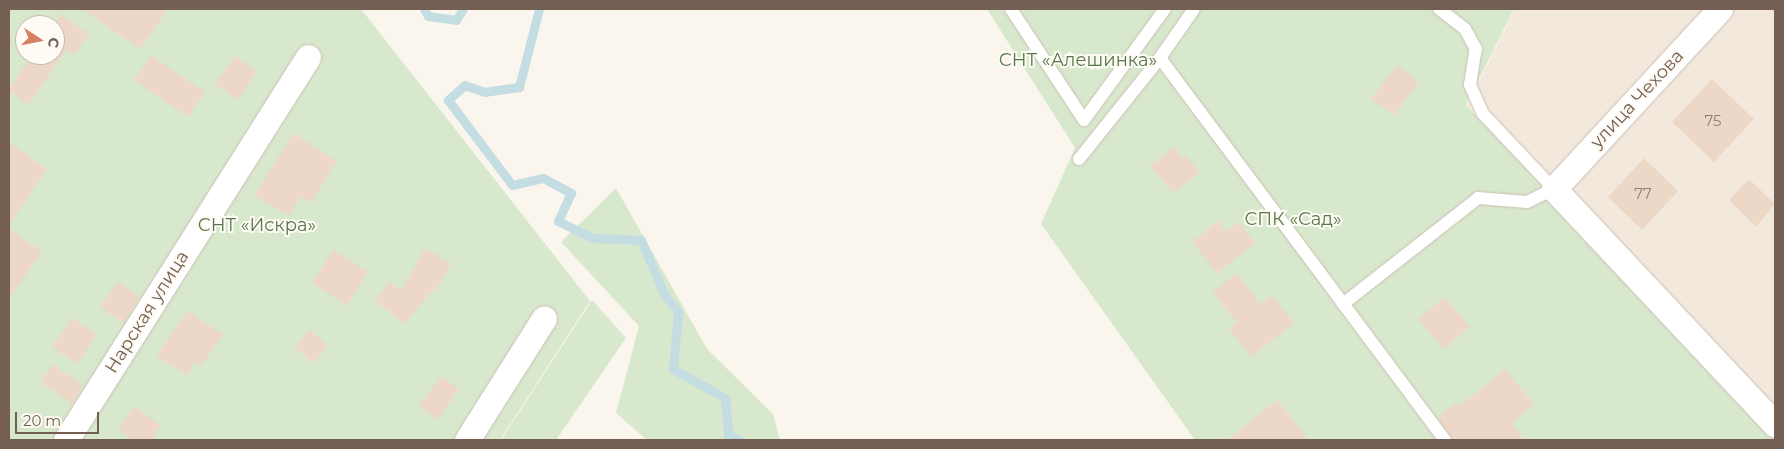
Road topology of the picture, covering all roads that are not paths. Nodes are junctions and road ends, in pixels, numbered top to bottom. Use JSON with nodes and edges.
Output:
{"nodes":[{"id":1,"x":1011,"y":9,"type":"edge"},
{"id":2,"x":1164,"y":9,"type":"edge"},
{"id":3,"x":1194,"y":9,"type":"edge"},
{"id":4,"x":1439,"y":9,"type":"edge"},
{"id":5,"x":1720,"y":9,"type":"edge"},
{"id":6,"x":308,"y":56,"type":"dead end"},
{"id":7,"x":1160,"y":58,"type":"junction"},
{"id":8,"x":1079,"y":159,"type":"dead end"},
{"id":9,"x":1554,"y":189,"type":"junction"},
{"id":10,"x":1343,"y":304,"type":"junction"},
{"id":11,"x":544,"y":318,"type":"dead end"},
{"id":12,"x":1775,"y":424,"type":"edge"},
{"id":13,"x":66,"y":440,"type":"edge"},
{"id":14,"x":467,"y":440,"type":"edge"},
{"id":15,"x":1445,"y":440,"type":"edge"}],
"edges":[{"from":1,"to":2,"type":"lane"},
{"from":3,"to":7,"type":"lane"},
{"from":4,"to":9,"type":"lane"},
{"from":5,"to":9,"type":"street","name":"улица Чехова"},
{"from":6,"to":13,"type":"street","name":"Нарская улица"},
{"from":7,"to":8,"type":"lane"},
{"from":7,"to":10,"type":"lane"},
{"from":9,"to":10,"type":"lane"},
{"from":9,"to":12,"type":"street"},
{"from":10,"to":15,"type":"lane"},
{"from":11,"to":14,"type":"street"}]}
